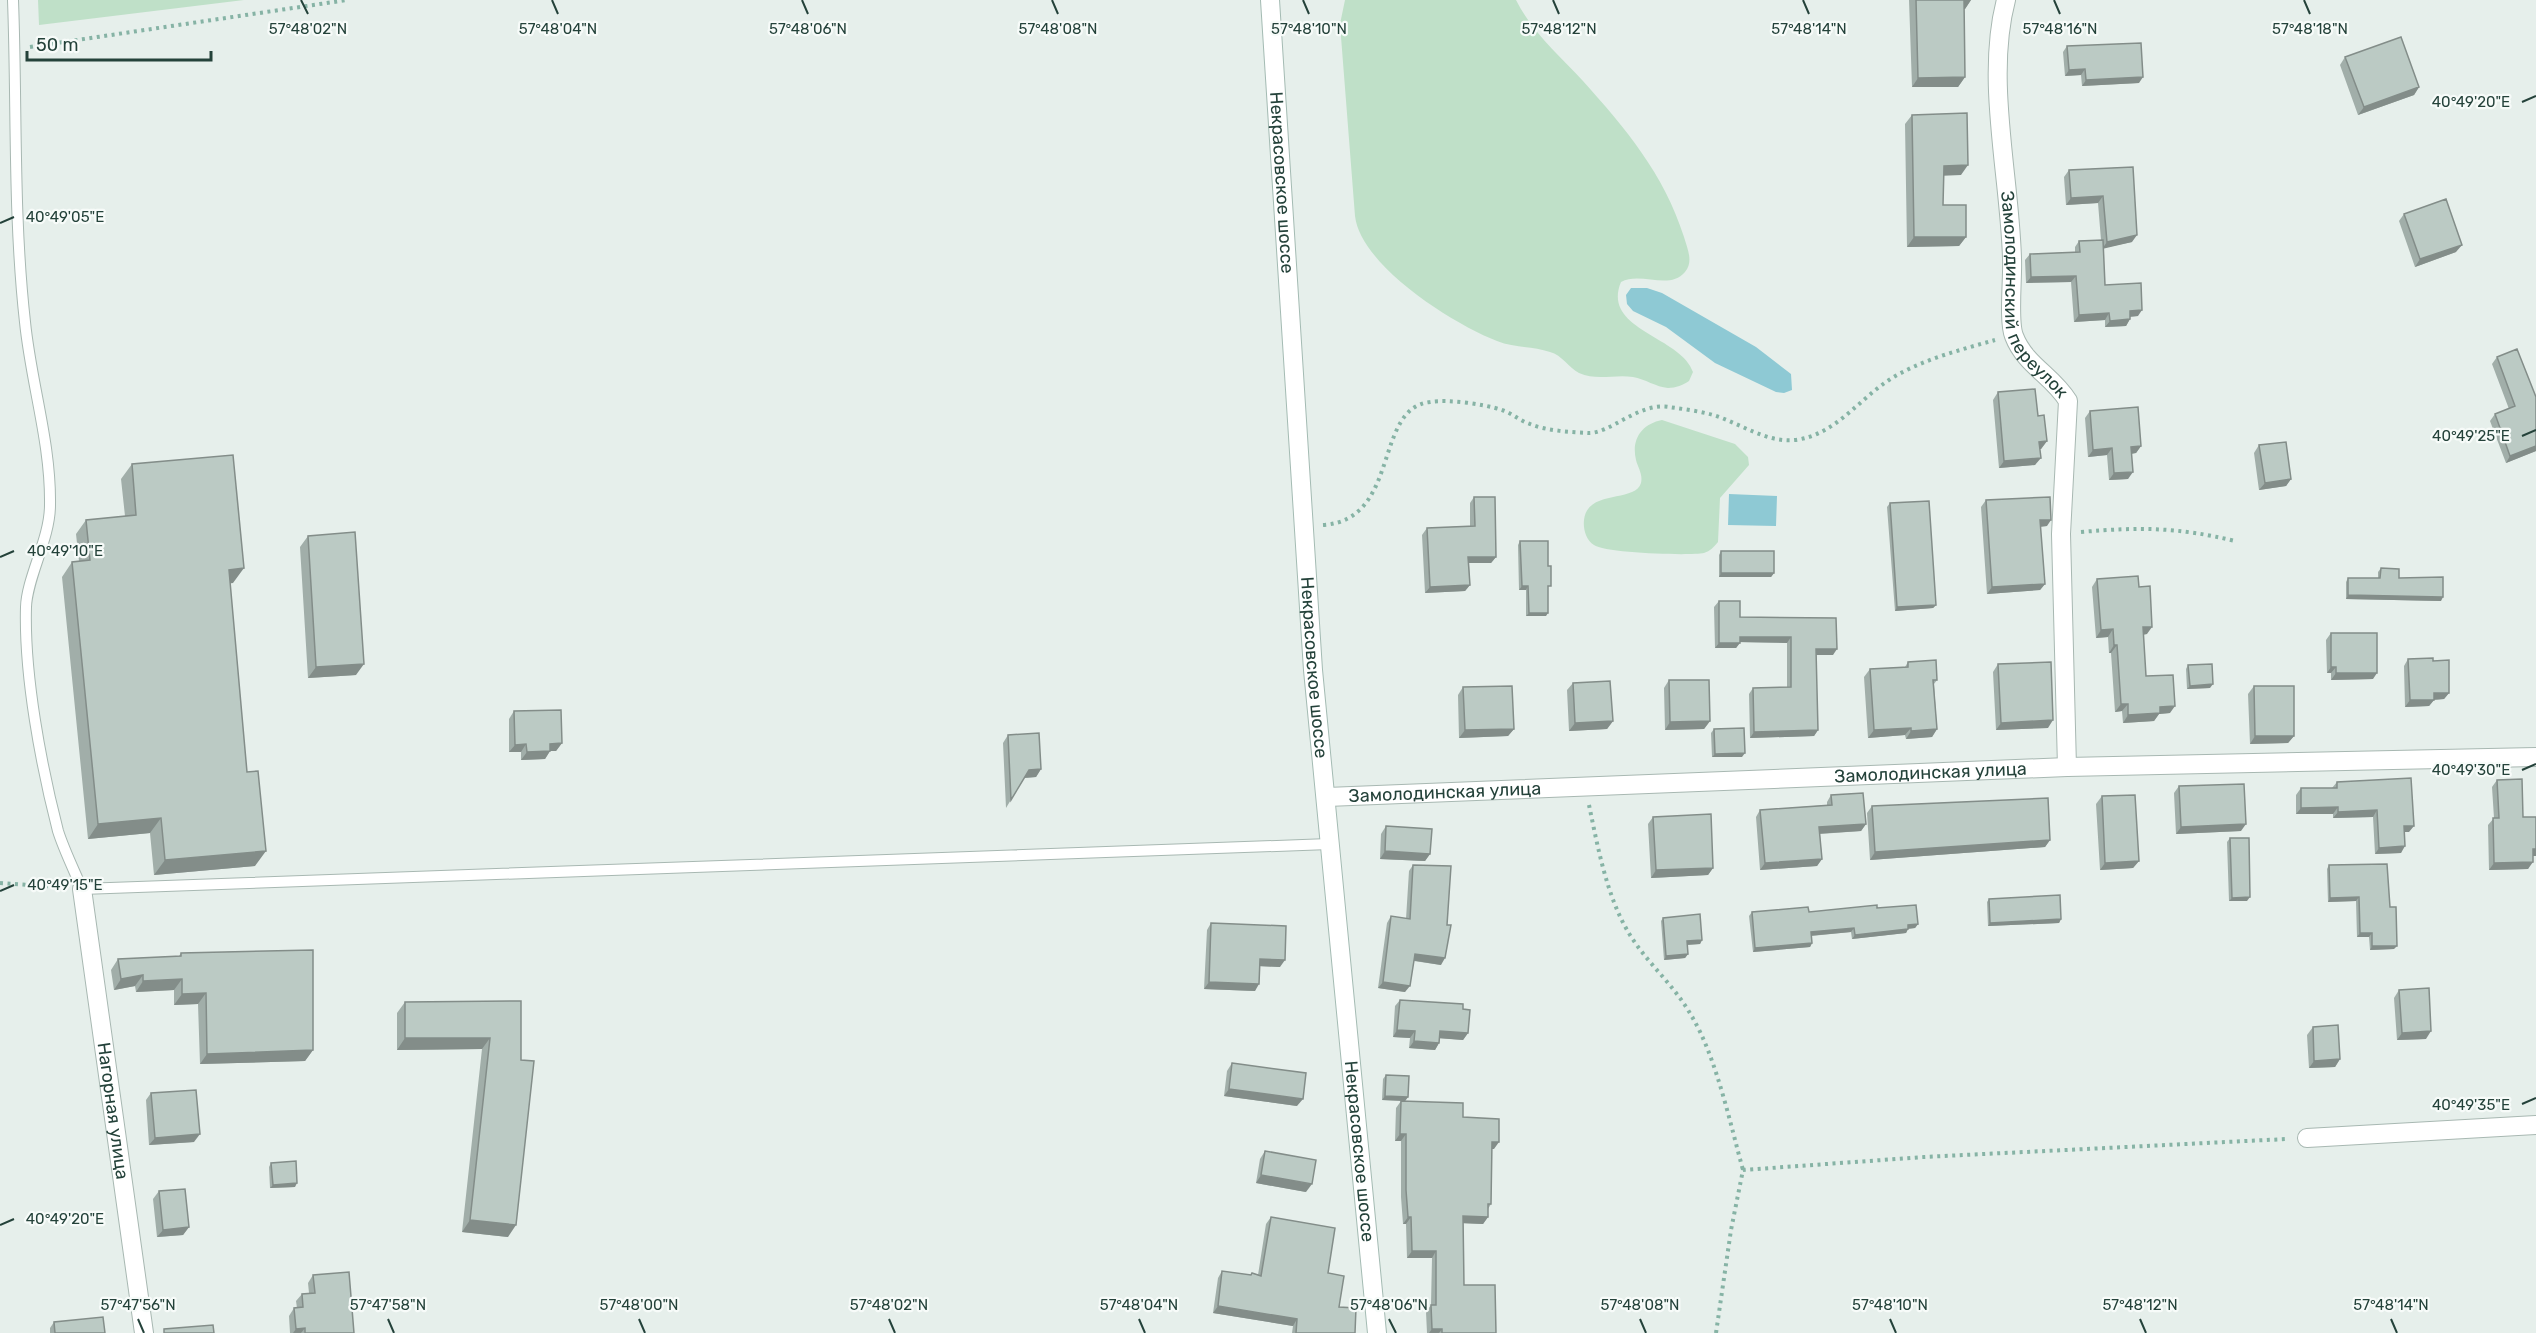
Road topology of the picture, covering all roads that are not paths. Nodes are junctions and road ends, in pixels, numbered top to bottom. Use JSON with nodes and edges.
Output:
{"nodes":[{"id":1,"x":14,"y":0,"type":"edge"},
{"id":2,"x":1270,"y":0,"type":"edge"},
{"id":3,"x":2006,"y":0,"type":"edge"},
{"id":4,"x":2536,"y":757,"type":"edge"},
{"id":5,"x":2067,"y":766,"type":"junction"},
{"id":6,"x":1327,"y":797,"type":"junction"},
{"id":7,"x":1329,"y":844,"type":"junction"},
{"id":8,"x":82,"y":889,"type":"junction"},
{"id":9,"x":2536,"y":1125,"type":"edge"},
{"id":10,"x":2307,"y":1138,"type":"road end"},
{"id":11,"x":144,"y":1333,"type":"edge"},
{"id":12,"x":1377,"y":1333,"type":"edge"}],
"edges":[{"from":1,"to":8,"type":"lane"},
{"from":2,"to":6,"type":"street","name":"Некрасовское шоссе"},
{"from":3,"to":5,"type":"street","name":"Замолодинский переулок"},
{"from":4,"to":5,"type":"street","name":"Замолодинская улица"},
{"from":5,"to":6,"type":"street","name":"Замолодинская улица"},
{"from":6,"to":7,"type":"street","name":"Некрасовское шоссе"},
{"from":7,"to":8,"type":"lane"},
{"from":7,"to":12,"type":"street","name":"Некрасовское шоссе"},
{"from":8,"to":11,"type":"street","name":"Нагорная улица"},
{"from":9,"to":10,"type":"street"}]}
